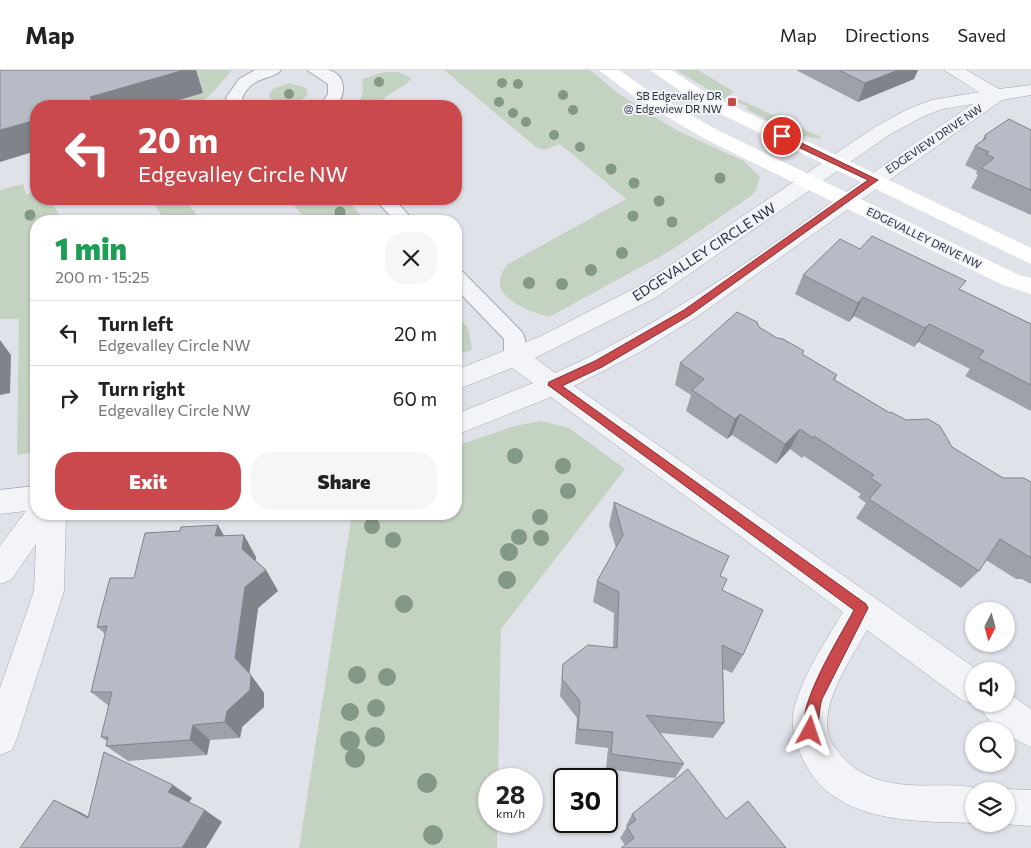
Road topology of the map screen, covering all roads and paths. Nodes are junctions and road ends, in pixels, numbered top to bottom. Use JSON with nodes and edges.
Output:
{"nodes":[{"id":1,"x":273,"y":70,"type":"edge"},
{"id":2,"x":314,"y":70,"type":"edge"},
{"id":3,"x":608,"y":70,"type":"edge"},
{"id":4,"x":659,"y":70,"type":"edge"},
{"id":5,"x":953,"y":70,"type":"edge"},
{"id":6,"x":1031,"y":90,"type":"edge"},
{"id":7,"x":998,"y":96,"type":"junction"},
{"id":8,"x":234,"y":100,"type":"edge"},
{"id":9,"x":334,"y":100,"type":"edge"},
{"id":10,"x":838,"y":162,"type":"junction"},
{"id":11,"x":874,"y":180,"type":"junction"},
{"id":12,"x":809,"y":182,"type":"junction"},
{"id":13,"x":846,"y":200,"type":"junction"},
{"id":14,"x":390,"y":205,"type":"edge"},
{"id":15,"x":399,"y":215,"type":"edge"},
{"id":16,"x":1031,"y":257,"type":"edge"},
{"id":17,"x":462,"y":282,"type":"edge"},
{"id":18,"x":1031,"y":286,"type":"edge"},
{"id":19,"x":515,"y":358,"type":"junction"},
{"id":20,"x":462,"y":378,"type":"edge"},
{"id":21,"x":553,"y":385,"type":"junction"},
{"id":22,"x":462,"y":423,"type":"edge"},
{"id":23,"x":30,"y":499,"type":"edge"},
{"id":24,"x":0,"y":502,"type":"edge"},
{"id":25,"x":36,"y":520,"type":"edge"},
{"id":26,"x":52,"y":520,"type":"edge"},
{"id":27,"x":0,"y":570,"type":"edge"},
{"id":28,"x":862,"y":608,"type":"junction"},
{"id":29,"x":965,"y":682,"type":"edge"},
{"id":30,"x":1007,"y":712,"type":"edge"},
{"id":31,"x":1031,"y":730,"type":"edge"},
{"id":32,"x":0,"y":738,"type":"edge"},
{"id":33,"x":965,"y":804,"type":"edge"},
{"id":34,"x":1015,"y":807,"type":"edge"},
{"id":35,"x":1031,"y":808,"type":"edge"}],
"edges":[{"from":1,"to":8,"type":"lane"},
{"from":2,"to":9,"type":"lane"},
{"from":3,"to":12,"type":"street","name":"EDGEVALLEY DRIVE NW"},
{"from":4,"to":10,"type":"street"},
{"from":5,"to":7,"type":"street"},
{"from":6,"to":7,"type":"street","name":"EDGEVIEW DRIVE NW"},
{"from":7,"to":10,"type":"street","name":"EDGEVIEW DRIVE NW"},
{"from":7,"to":11,"type":"street","name":"EDGEVIEW DRIVE NW"},
{"from":10,"to":11,"type":"street"},
{"from":10,"to":12,"type":"street","name":"EDGEVIEW DRIVE NW"},
{"from":11,"to":13,"type":"street","name":"EDGEVIEW DRIVE NW"},
{"from":11,"to":16,"type":"street"},
{"from":12,"to":13,"type":"street","name":"EDGEVALLEY DRIVE NW"},
{"from":12,"to":19,"type":"street","name":"EDGEVALLEY CIRCLE NW"},
{"from":13,"to":18,"type":"street","name":"EDGEVALLEY DRIVE NW"},
{"from":13,"to":21,"type":"street"},
{"from":14,"to":15,"type":"lane"},
{"from":17,"to":19,"type":"lane"},
{"from":19,"to":20,"type":"street","name":"EDGEVALLEY CIRCLE NW"},
{"from":19,"to":21,"type":"street"},
{"from":21,"to":22,"type":"street"},
{"from":21,"to":28,"type":"street"},
{"from":23,"to":24,"type":"street"},
{"from":25,"to":27,"type":"street"},
{"from":26,"to":32,"type":"street"},
{"from":28,"to":29,"type":"street"},
{"from":28,"to":33,"type":"street"},
{"from":30,"to":31,"type":"street"},
{"from":34,"to":35,"type":"street"}]}
